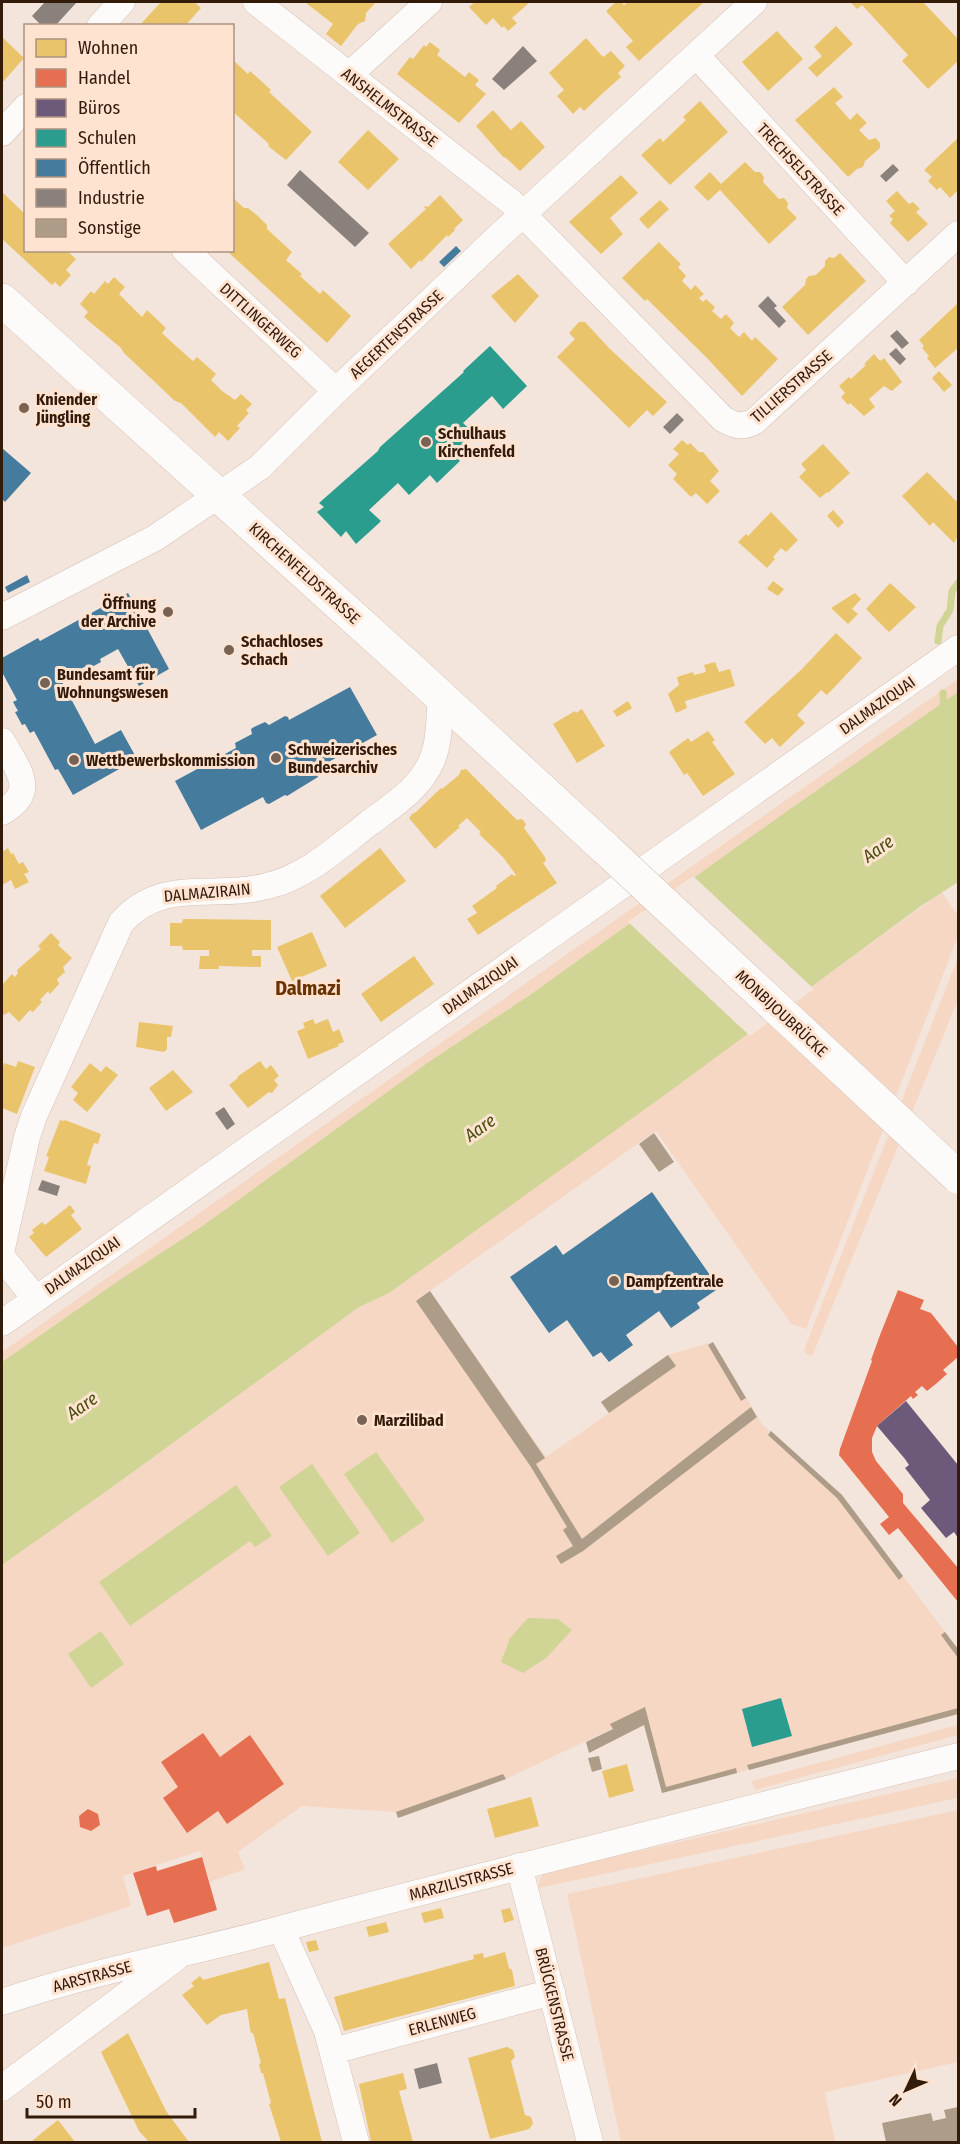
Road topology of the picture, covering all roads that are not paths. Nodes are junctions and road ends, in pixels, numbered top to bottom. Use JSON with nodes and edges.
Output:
{"nodes":[{"id":1,"x":122,"y":2,"type":"edge"},
{"id":2,"x":256,"y":2,"type":"edge"},
{"id":3,"x":429,"y":2,"type":"edge"},
{"id":4,"x":754,"y":2,"type":"edge"},
{"id":5,"x":102,"y":24,"type":"edge"},
{"id":6,"x":697,"y":56,"type":"junction"},
{"id":7,"x":349,"y":75,"type":"junction"},
{"id":8,"x":24,"y":109,"type":"edge"},
{"id":9,"x":2,"y":133,"type":"edge"},
{"id":10,"x":523,"y":214,"type":"junction"},
{"id":11,"x":958,"y":234,"type":"edge"},
{"id":12,"x":187,"y":252,"type":"edge"},
{"id":13,"x":906,"y":283,"type":"junction"},
{"id":14,"x":2,"y":300,"type":"edge"},
{"id":15,"x":336,"y":391,"type":"junction"},
{"id":16,"x":219,"y":496,"type":"junction"},
{"id":17,"x":2,"y":617,"type":"edge"},
{"id":18,"x":958,"y":648,"type":"edge"},
{"id":19,"x":441,"y":697,"type":"junction"},
{"id":20,"x":2,"y":741,"type":"edge"},
{"id":21,"x":10,"y":806,"type":"edge"},
{"id":22,"x":606,"y":849,"type":"joint"},
{"id":23,"x":958,"y":1177,"type":"edge"},
{"id":24,"x":2,"y":1248,"type":"edge"},
{"id":25,"x":2,"y":1257,"type":"edge"},
{"id":26,"x":35,"y":1299,"type":"junction"},
{"id":27,"x":2,"y":1323,"type":"edge"},
{"id":28,"x":958,"y":1756,"type":"edge"},
{"id":29,"x":519,"y":1866,"type":"junction"},
{"id":30,"x":280,"y":1929,"type":"junction"},
{"id":31,"x":184,"y":1953,"type":"junction"},
{"id":32,"x":552,"y":1992,"type":"junction"},
{"id":33,"x":2,"y":2002,"type":"edge"},
{"id":34,"x":333,"y":2051,"type":"junction"},
{"id":35,"x":2,"y":2088,"type":"edge"},
{"id":36,"x":356,"y":2142,"type":"edge"},
{"id":37,"x":590,"y":2142,"type":"edge"}],
"edges":[{"from":1,"to":5,"type":"street"},
{"from":2,"to":7,"type":"street","name":"ANSHELMSTRASSE"},
{"from":3,"to":7,"type":"street"},
{"from":4,"to":6,"type":"street","name":"AEGERTENSTRASSE"},
{"from":6,"to":10,"type":"street","name":"AEGERTENSTRASSE"},
{"from":6,"to":13,"type":"street","name":"TRECHSELSTRASSE"},
{"from":7,"to":10,"type":"street","name":"ANSHELMSTRASSE"},
{"from":8,"to":9,"type":"street"},
{"from":10,"to":13,"type":"street","name":"TILLIERSTRASSE"},
{"from":10,"to":15,"type":"street","name":"AEGERTENSTRASSE"},
{"from":11,"to":13,"type":"street","name":"TILLIERSTRASSE"},
{"from":12,"to":15,"type":"street","name":"DITTLINGERWEG"},
{"from":14,"to":16,"type":"main road","name":"KIRCHENFELDSTRASSE"},
{"from":15,"to":16,"type":"street","name":"AEGERTENSTRASSE"},
{"from":16,"to":17,"type":"street","name":"AEGERTENSTRASSE"},
{"from":16,"to":19,"type":"main road","name":"KIRCHENFELDSTRASSE"},
{"from":18,"to":26,"type":"street","name":"DALMAZIQUAI"},
{"from":19,"to":22,"type":"main road","name":"KIRCHENFELDSTRASSE"},
{"from":19,"to":24,"type":"street","name":"DALMAZIRAIN"},
{"from":20,"to":21,"type":"street"},
{"from":22,"to":23,"type":"main road","name":"MONBIJOUBRÜCKE","bridge":true},
{"from":25,"to":26,"type":"street"},
{"from":26,"to":27,"type":"street","name":"DALMAZIQUAI"},
{"from":28,"to":29,"type":"street","name":"MARZILISTRASSE"},
{"from":29,"to":30,"type":"street","name":"MARZILISTRASSE"},
{"from":29,"to":32,"type":"street","name":"BRÜCKENSTRASSE"},
{"from":30,"to":31,"type":"street","name":"MARZILISTRASSE"},
{"from":30,"to":34,"type":"street"},
{"from":31,"to":33,"type":"street","name":"AARSTRASSE"},
{"from":31,"to":35,"type":"street","name":"MARZILISTRASSE"},
{"from":32,"to":34,"type":"street","name":"ERLENWEG"},
{"from":32,"to":37,"type":"street","name":"BRÜCKENSTRASSE"},
{"from":34,"to":36,"type":"street"}]}
